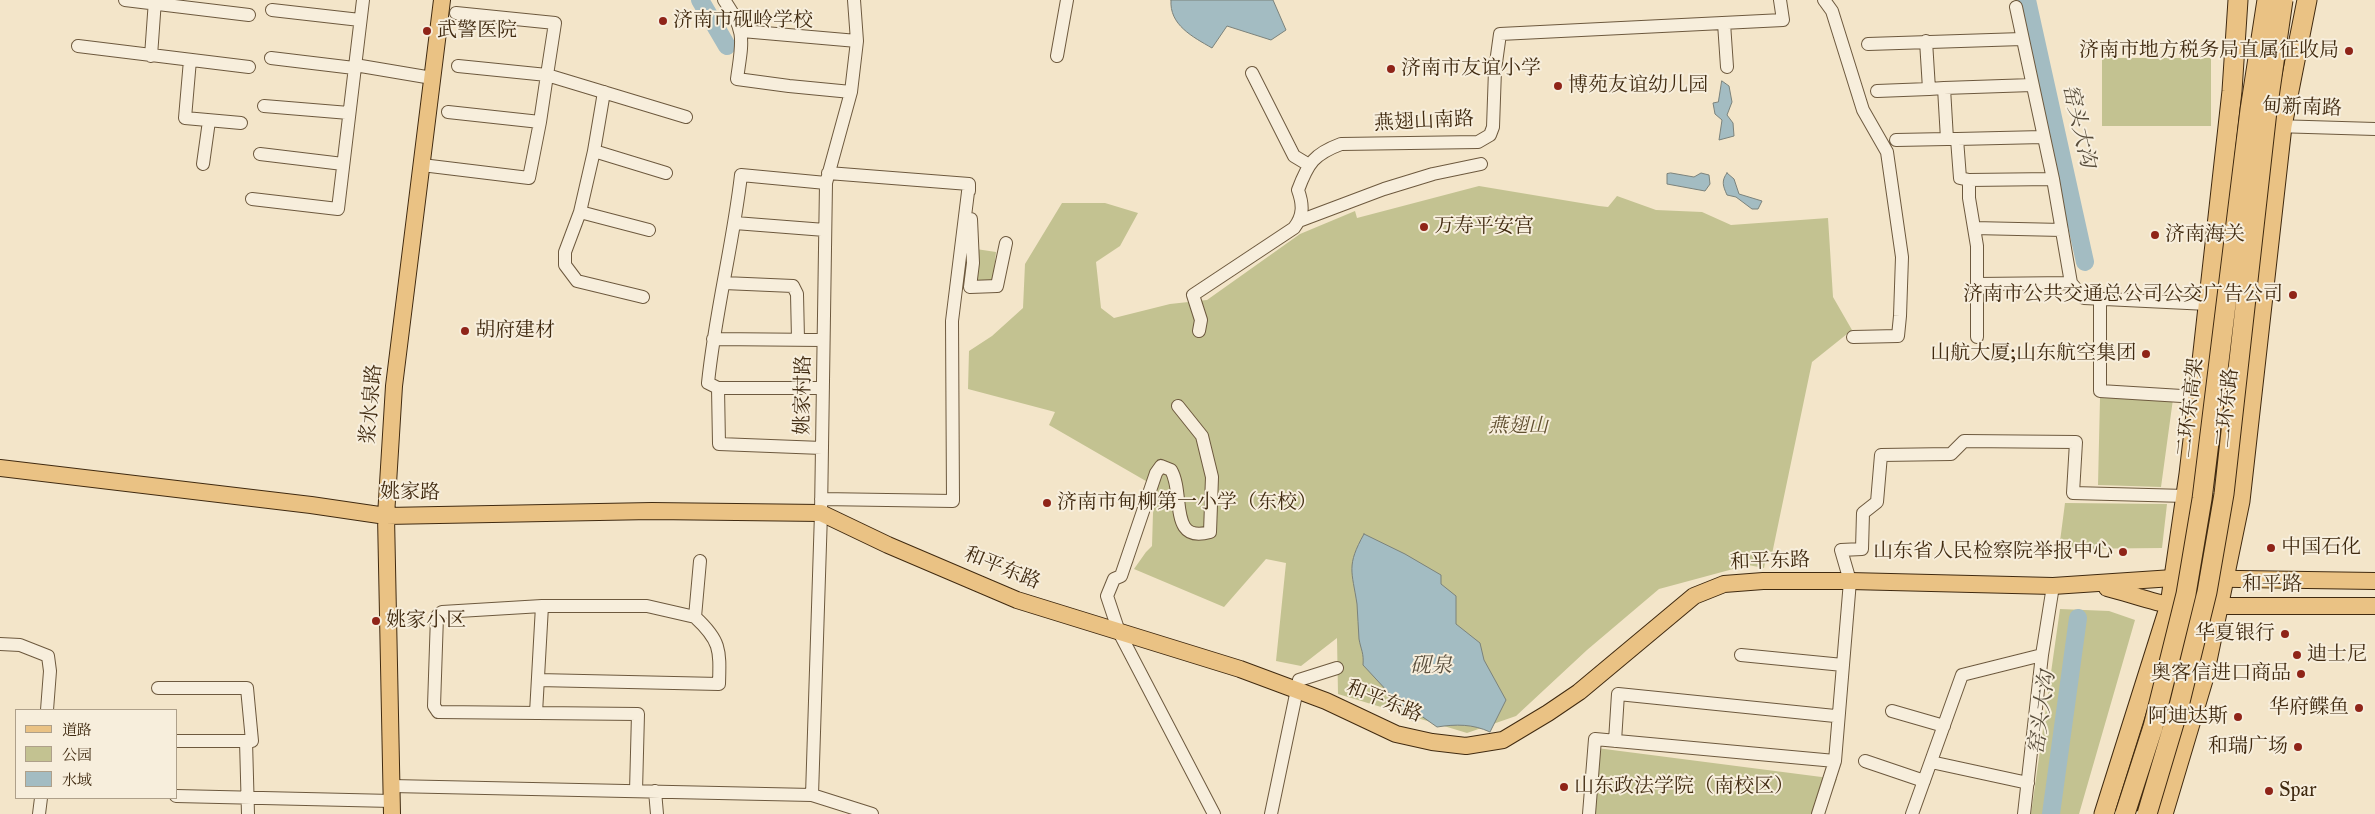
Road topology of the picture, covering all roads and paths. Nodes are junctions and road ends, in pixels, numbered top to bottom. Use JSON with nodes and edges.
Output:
{"nodes":[{"id":1,"x":125,"y":0,"type":"edge"},
{"id":2,"x":363,"y":0,"type":"edge"},
{"id":3,"x":442,"y":0,"type":"edge"},
{"id":4,"x":724,"y":0,"type":"edge"},
{"id":5,"x":854,"y":0,"type":"edge"},
{"id":6,"x":1067,"y":0,"type":"edge"},
{"id":7,"x":1780,"y":0,"type":"edge"},
{"id":8,"x":1824,"y":0,"type":"edge"},
{"id":9,"x":2238,"y":0,"type":"edge"},
{"id":10,"x":2257,"y":0,"type":"edge"},
{"id":11,"x":2267,"y":0,"type":"edge"},
{"id":12,"x":2283,"y":0,"type":"edge"},
{"id":13,"x":2294,"y":0,"type":"edge"},
{"id":14,"x":2306,"y":0,"type":"edge"},
{"id":15,"x":155,"y":2,"type":"edge"},
{"id":16,"x":2016,"y":7,"type":"dead end"},
{"id":17,"x":272,"y":10,"type":"dead end"},
{"id":18,"x":456,"y":13,"type":"dead end"},
{"id":19,"x":249,"y":15,"type":"dead end"},
{"id":20,"x":360,"y":20,"type":"junction"},
{"id":21,"x":1724,"y":23,"type":"junction"},
{"id":22,"x":742,"y":32,"type":"junction"},
{"id":23,"x":2022,"y":39,"type":"junction"},
{"id":24,"x":1926,"y":40,"type":"junction"},
{"id":25,"x":857,"y":41,"type":"junction"},
{"id":26,"x":1868,"y":44,"type":"dead end"},
{"id":27,"x":78,"y":46,"type":"dead end"},
{"id":28,"x":151,"y":56,"type":"junction"},
{"id":29,"x":1057,"y":56,"type":"dead end"},
{"id":30,"x":271,"y":58,"type":"dead end"},
{"id":31,"x":190,"y":60,"type":"junction"},
{"id":32,"x":458,"y":66,"type":"dead end"},
{"id":33,"x":249,"y":67,"type":"dead end"},
{"id":34,"x":355,"y":67,"type":"junction"},
{"id":35,"x":1727,"y":67,"type":"dead end"},
{"id":36,"x":1252,"y":74,"type":"dead end"},
{"id":37,"x":547,"y":75,"type":"junction"},
{"id":38,"x":432,"y":78,"type":"junction"},
{"id":39,"x":2032,"y":85,"type":"junction"},
{"id":40,"x":1944,"y":88,"type":"junction"},
{"id":41,"x":1929,"y":89,"type":"junction"},
{"id":42,"x":1877,"y":91,"type":"dead end"},
{"id":43,"x":604,"y":92,"type":"junction"},
{"id":44,"x":851,"y":92,"type":"junction"},
{"id":45,"x":264,"y":106,"type":"dead end"},
{"id":46,"x":2259,"y":110,"type":"junction"},
{"id":47,"x":448,"y":112,"type":"dead end"},
{"id":48,"x":349,"y":114,"type":"junction"},
{"id":49,"x":686,"y":117,"type":"dead end"},
{"id":50,"x":209,"y":121,"type":"junction"},
{"id":51,"x":540,"y":122,"type":"junction"},
{"id":52,"x":2228,"y":123,"type":"junction"},
{"id":53,"x":241,"y":124,"type":"dead end"},
{"id":54,"x":2282,"y":126,"type":"junction"},
{"id":55,"x":2375,"y":129,"type":"edge"},
{"id":56,"x":2042,"y":137,"type":"junction"},
{"id":57,"x":1952,"y":139,"type":"junction"},
{"id":58,"x":1896,"y":140,"type":"dead end"},
{"id":59,"x":594,"y":150,"type":"junction"},
{"id":60,"x":260,"y":154,"type":"dead end"},
{"id":61,"x":203,"y":164,"type":"dead end"},
{"id":62,"x":343,"y":164,"type":"junction"},
{"id":63,"x":1480,"y":164,"type":"dead end"},
{"id":64,"x":422,"y":165,"type":"junction"},
{"id":65,"x":1309,"y":165,"type":"junction"},
{"id":66,"x":666,"y":173,"type":"dead end"},
{"id":67,"x":827,"y":178,"type":"junction"},
{"id":68,"x":2053,"y":179,"type":"junction"},
{"id":69,"x":1969,"y":180,"type":"junction"},
{"id":70,"x":968,"y":184,"type":"junction"},
{"id":71,"x":252,"y":199,"type":"dead end"},
{"id":72,"x":580,"y":212,"type":"junction"},
{"id":73,"x":1299,"y":221,"type":"junction"},
{"id":74,"x":735,"y":223,"type":"junction"},
{"id":75,"x":1974,"y":228,"type":"junction"},
{"id":76,"x":649,"y":230,"type":"dead end"},
{"id":77,"x":825,"y":230,"type":"junction"},
{"id":78,"x":2062,"y":230,"type":"junction"},
{"id":79,"x":1006,"y":243,"type":"dead end"},
{"id":80,"x":2072,"y":283,"type":"junction"},
{"id":81,"x":724,"y":284,"type":"junction"},
{"id":82,"x":1977,"y":284,"type":"junction"},
{"id":83,"x":642,"y":297,"type":"dead end"},
{"id":84,"x":2100,"y":299,"type":"junction"},
{"id":85,"x":2208,"y":304,"type":"junction"},
{"id":86,"x":1199,"y":331,"type":"dead end"},
{"id":87,"x":1853,"y":337,"type":"dead end"},
{"id":88,"x":1977,"y":337,"type":"dead end"},
{"id":89,"x":713,"y":339,"type":"junction"},
{"id":90,"x":798,"y":339,"type":"junction"},
{"id":91,"x":824,"y":340,"type":"junction"},
{"id":92,"x":718,"y":388,"type":"junction"},
{"id":93,"x":823,"y":388,"type":"junction"},
{"id":94,"x":2198,"y":397,"type":"junction"},
{"id":95,"x":1178,"y":406,"type":"dead end"},
{"id":96,"x":822,"y":448,"type":"junction"},
{"id":97,"x":0,"y":468,"type":"edge"},
{"id":98,"x":2186,"y":496,"type":"junction"},
{"id":99,"x":821,"y":506,"type":"junction"},
{"id":100,"x":386,"y":516,"type":"junction"},
{"id":101,"x":700,"y":561,"type":"dead end"},
{"id":102,"x":2173,"y":578,"type":"junction"},
{"id":103,"x":2225,"y":578,"type":"junction"},
{"id":104,"x":2375,"y":580,"type":"edge"},
{"id":105,"x":1850,"y":581,"type":"junction"},
{"id":106,"x":2096,"y":585,"type":"junction"},
{"id":107,"x":2054,"y":586,"type":"junction"},
{"id":108,"x":542,"y":606,"type":"junction"},
{"id":109,"x":2170,"y":606,"type":"junction"},
{"id":110,"x":2219,"y":606,"type":"junction"},
{"id":111,"x":2375,"y":606,"type":"edge"},
{"id":112,"x":695,"y":616,"type":"junction"},
{"id":113,"x":1119,"y":632,"type":"junction"},
{"id":114,"x":0,"y":644,"type":"edge"},
{"id":115,"x":1742,"y":655,"type":"dead end"},
{"id":116,"x":2042,"y":655,"type":"junction"},
{"id":117,"x":1843,"y":666,"type":"junction"},
{"id":118,"x":1338,"y":668,"type":"dead end"},
{"id":119,"x":538,"y":680,"type":"junction"},
{"id":120,"x":158,"y":688,"type":"dead end"},
{"id":121,"x":1298,"y":692,"type":"junction"},
{"id":122,"x":48,"y":709,"type":"edge"},
{"id":123,"x":1892,"y":711,"type":"dead end"},
{"id":124,"x":536,"y":713,"type":"junction"},
{"id":125,"x":1835,"y":716,"type":"dead end"},
{"id":126,"x":1944,"y":726,"type":"junction"},
{"id":127,"x":178,"y":741,"type":"edge"},
{"id":128,"x":252,"y":741,"type":"dead end"},
{"id":129,"x":1615,"y":741,"type":"junction"},
{"id":130,"x":1865,"y":761,"type":"dead end"},
{"id":131,"x":1835,"y":762,"type":"junction"},
{"id":132,"x":1931,"y":762,"type":"junction"},
{"id":133,"x":1924,"y":781,"type":"junction"},
{"id":134,"x":2028,"y":782,"type":"junction"},
{"id":135,"x":636,"y":791,"type":"junction"},
{"id":136,"x":655,"y":791,"type":"junction"},
{"id":137,"x":812,"y":794,"type":"junction"},
{"id":138,"x":178,"y":796,"type":"edge"},
{"id":139,"x":246,"y":798,"type":"junction"},
{"id":140,"x":41,"y":799,"type":"edge"},
{"id":141,"x":392,"y":800,"type":"edge"},
{"id":142,"x":39,"y":814,"type":"edge"},
{"id":143,"x":248,"y":814,"type":"edge"},
{"id":144,"x":657,"y":814,"type":"edge"},
{"id":145,"x":872,"y":814,"type":"edge"},
{"id":146,"x":1214,"y":814,"type":"edge"},
{"id":147,"x":1271,"y":814,"type":"edge"},
{"id":148,"x":1589,"y":814,"type":"edge"},
{"id":149,"x":1818,"y":814,"type":"edge"},
{"id":150,"x":1912,"y":814,"type":"edge"},
{"id":151,"x":2024,"y":814,"type":"edge"},
{"id":152,"x":2104,"y":814,"type":"edge"},
{"id":153,"x":2125,"y":814,"type":"edge"},
{"id":154,"x":2147,"y":814,"type":"edge"},
{"id":155,"x":2164,"y":814,"type":"edge"}],
"edges":[{"from":1,"to":15,"type":"street"},
{"from":2,"to":20,"type":"street"},
{"from":3,"to":38,"type":"main road","name":"浆水泉路"},
{"from":4,"to":22,"type":"street"},
{"from":5,"to":25,"type":"street","name":"姚家村路"},
{"from":6,"to":29,"type":"street"},
{"from":7,"to":21,"type":"street","name":"燕翅山南路"},
{"from":8,"to":87,"type":"street"},
{"from":9,"to":52,"type":"highway","name":"二环东路"},
{"from":10,"to":46,"type":"highway","bridge":true},
{"from":11,"to":46,"type":"highway","name":"二环东高架","bridge":true},
{"from":12,"to":46,"type":"highway","name":"二环东高架","bridge":true},
{"from":13,"to":46,"type":"highway","bridge":true},
{"from":14,"to":54,"type":"highway","name":"二环东路"},
{"from":15,"to":19,"type":"street"},
{"from":15,"to":28,"type":"street"},
{"from":16,"to":23,"type":"street"},
{"from":17,"to":20,"type":"street"},
{"from":18,"to":37,"type":"street"},
{"from":20,"to":34,"type":"street"},
{"from":21,"to":35,"type":"street"},
{"from":21,"to":65,"type":"street","name":"燕翅山南路"},
{"from":22,"to":25,"type":"street"},
{"from":22,"to":44,"type":"street"},
{"from":23,"to":24,"type":"street"},
{"from":23,"to":39,"type":"street"},
{"from":24,"to":26,"type":"street"},
{"from":24,"to":41,"type":"street"},
{"from":25,"to":44,"type":"street","name":"姚家村路"},
{"from":27,"to":28,"type":"street"},
{"from":28,"to":31,"type":"street"},
{"from":30,"to":34,"type":"street"},
{"from":31,"to":33,"type":"street"},
{"from":31,"to":50,"type":"street"},
{"from":32,"to":37,"type":"street"},
{"from":34,"to":38,"type":"street"},
{"from":34,"to":48,"type":"street"},
{"from":36,"to":65,"type":"street"},
{"from":37,"to":43,"type":"street"},
{"from":37,"to":51,"type":"street"},
{"from":38,"to":64,"type":"main road","name":"浆水泉路"},
{"from":39,"to":40,"type":"street"},
{"from":39,"to":56,"type":"street"},
{"from":40,"to":41,"type":"street"},
{"from":40,"to":57,"type":"street"},
{"from":41,"to":42,"type":"street"},
{"from":43,"to":49,"type":"street"},
{"from":43,"to":59,"type":"street"},
{"from":44,"to":67,"type":"street","name":"姚家村路"},
{"from":45,"to":48,"type":"street"},
{"from":46,"to":153,"type":"highway","name":"二环东高架","bridge":true},
{"from":46,"to":154,"type":"highway","name":"二环东高架","bridge":true},
{"from":47,"to":51,"type":"street"},
{"from":48,"to":62,"type":"street"},
{"from":50,"to":53,"type":"street"},
{"from":50,"to":61,"type":"street"},
{"from":51,"to":64,"type":"street"},
{"from":52,"to":54,"type":"street","name":"甸新南路"},
{"from":52,"to":85,"type":"highway","name":"二环东路"},
{"from":54,"to":55,"type":"street","name":"甸新南路"},
{"from":54,"to":103,"type":"highway","name":"二环东路"},
{"from":56,"to":57,"type":"street"},
{"from":56,"to":68,"type":"street"},
{"from":57,"to":58,"type":"street"},
{"from":57,"to":69,"type":"street"},
{"from":59,"to":66,"type":"street"},
{"from":59,"to":72,"type":"street"},
{"from":60,"to":62,"type":"street"},
{"from":62,"to":71,"type":"street"},
{"from":63,"to":73,"type":"street"},
{"from":64,"to":100,"type":"main road","name":"浆水泉路"},
{"from":65,"to":73,"type":"street","name":"燕翅山南路"},
{"from":67,"to":70,"type":"street"},
{"from":67,"to":74,"type":"street"},
{"from":67,"to":77,"type":"street","name":"姚家村路"},
{"from":68,"to":69,"type":"street"},
{"from":68,"to":78,"type":"street"},
{"from":69,"to":75,"type":"street"},
{"from":70,"to":79,"type":"street"},
{"from":70,"to":99,"type":"street"},
{"from":72,"to":76,"type":"street"},
{"from":72,"to":83,"type":"street"},
{"from":73,"to":86,"type":"street"},
{"from":74,"to":77,"type":"street"},
{"from":74,"to":81,"type":"street"},
{"from":75,"to":78,"type":"street"},
{"from":75,"to":82,"type":"street"},
{"from":77,"to":91,"type":"street","name":"姚家村路"},
{"from":78,"to":80,"type":"street"},
{"from":80,"to":82,"type":"street"},
{"from":80,"to":84,"type":"street"},
{"from":81,"to":89,"type":"street"},
{"from":81,"to":90,"type":"street"},
{"from":82,"to":88,"type":"street"},
{"from":84,"to":85,"type":"street"},
{"from":84,"to":94,"type":"street"},
{"from":85,"to":94,"type":"highway","name":"二环东路"},
{"from":89,"to":90,"type":"street"},
{"from":89,"to":92,"type":"street"},
{"from":90,"to":91,"type":"street"},
{"from":91,"to":93,"type":"street","name":"姚家村路"},
{"from":92,"to":93,"type":"street"},
{"from":92,"to":96,"type":"street"},
{"from":93,"to":96,"type":"street","name":"姚家村路"},
{"from":94,"to":98,"type":"highway","name":"二环东路"},
{"from":95,"to":113,"type":"street"},
{"from":96,"to":99,"type":"street","name":"姚家村路"},
{"from":97,"to":100,"type":"main road","name":"姚家路"},
{"from":98,"to":102,"type":"highway","name":"二环东路"},
{"from":98,"to":105,"type":"street"},
{"from":99,"to":100,"type":"main road","name":"姚家路"},
{"from":99,"to":113,"type":"main road","name":"和平东路"},
{"from":99,"to":137,"type":"street","name":"姚家村路"},
{"from":100,"to":141,"type":"main road","name":"浆水泉路"},
{"from":101,"to":112,"type":"street"},
{"from":102,"to":103,"type":"main road","name":"和平路"},
{"from":102,"to":106,"type":"main road","name":"和平东路"},
{"from":102,"to":109,"type":"highway","name":"二环东路"},
{"from":103,"to":104,"type":"main road","name":"和平路"},
{"from":103,"to":110,"type":"highway","name":"二环东路"},
{"from":105,"to":107,"type":"main road","name":"和平东路"},
{"from":105,"to":117,"type":"street"},
{"from":105,"to":121,"type":"main road","name":"和平东路"},
{"from":106,"to":107,"type":"main road","name":"和平东路"},
{"from":106,"to":109,"type":"main road","name":"和平东路"},
{"from":107,"to":116,"type":"street"},
{"from":108,"to":112,"type":"street"},
{"from":108,"to":119,"type":"street"},
{"from":108,"to":124,"type":"street"},
{"from":109,"to":110,"type":"main road","name":"和平路"},
{"from":109,"to":152,"type":"highway","name":"二环东路"},
{"from":110,"to":111,"type":"main road","name":"和平路"},
{"from":110,"to":155,"type":"highway","name":"二环东路"},
{"from":112,"to":119,"type":"street"},
{"from":113,"to":121,"type":"main road","name":"和平东路"},
{"from":113,"to":146,"type":"street"},
{"from":114,"to":122,"type":"street"},
{"from":115,"to":117,"type":"street"},
{"from":116,"to":126,"type":"street"},
{"from":116,"to":134,"type":"street"},
{"from":117,"to":131,"type":"street"},
{"from":118,"to":121,"type":"street"},
{"from":119,"to":124,"type":"street"},
{"from":120,"to":128,"type":"street"},
{"from":121,"to":147,"type":"street"},
{"from":123,"to":126,"type":"street"},
{"from":124,"to":135,"type":"street"},
{"from":125,"to":129,"type":"street"},
{"from":126,"to":132,"type":"street"},
{"from":127,"to":139,"type":"street"},
{"from":129,"to":131,"type":"street"},
{"from":129,"to":148,"type":"street"},
{"from":130,"to":133,"type":"street"},
{"from":131,"to":149,"type":"street"},
{"from":132,"to":133,"type":"street"},
{"from":132,"to":134,"type":"street"},
{"from":133,"to":150,"type":"street"},
{"from":134,"to":151,"type":"street"},
{"from":135,"to":136,"type":"street"},
{"from":135,"to":141,"type":"street"},
{"from":136,"to":137,"type":"street"},
{"from":136,"to":144,"type":"street"},
{"from":137,"to":145,"type":"street"},
{"from":138,"to":139,"type":"street"},
{"from":139,"to":141,"type":"street"},
{"from":139,"to":143,"type":"street"},
{"from":140,"to":142,"type":"street"}]}
